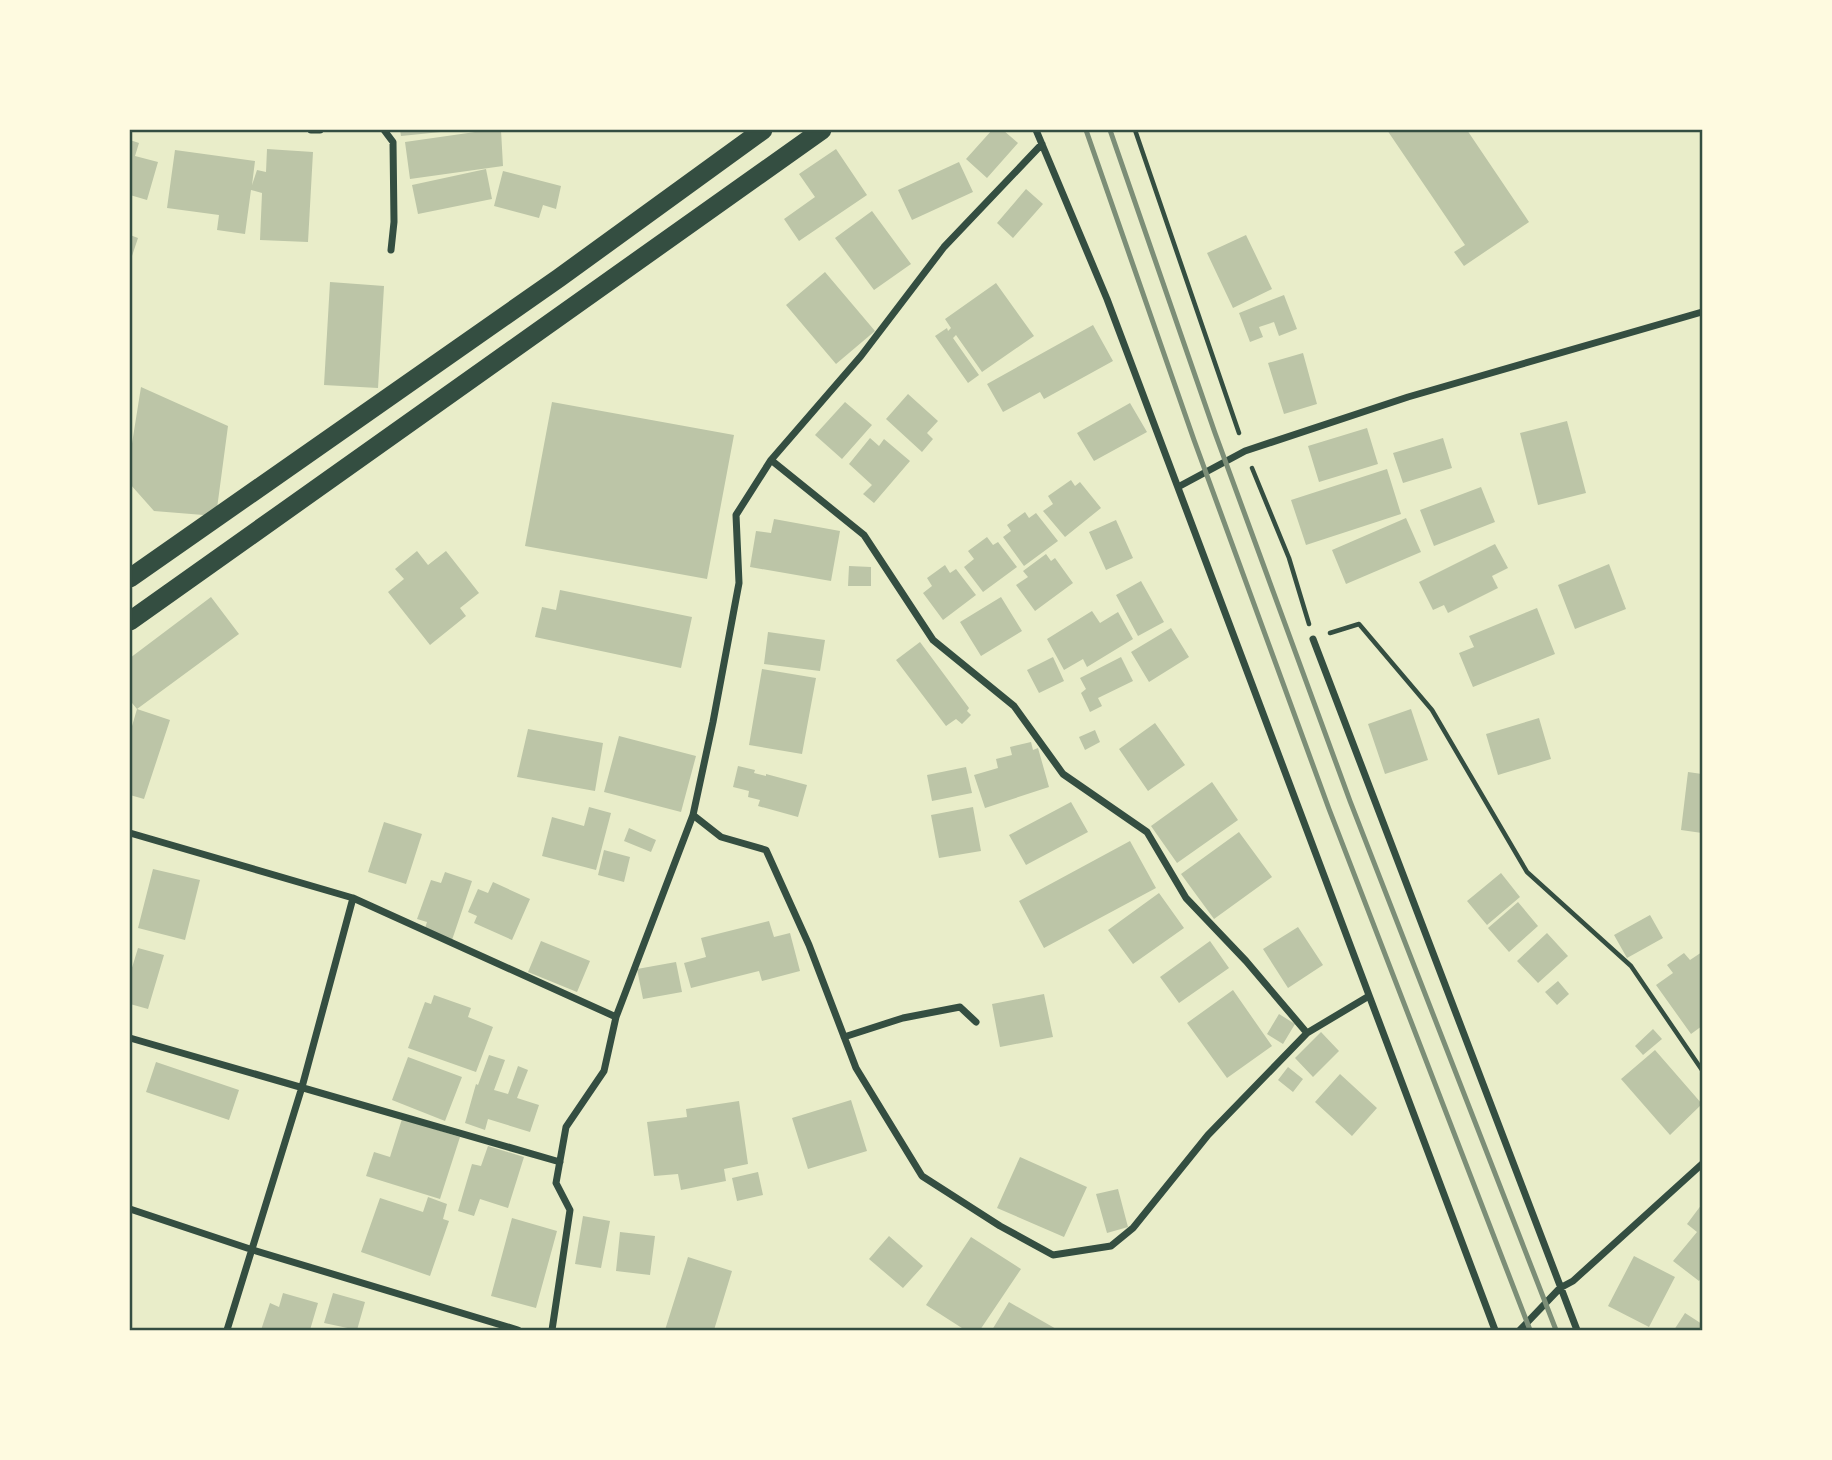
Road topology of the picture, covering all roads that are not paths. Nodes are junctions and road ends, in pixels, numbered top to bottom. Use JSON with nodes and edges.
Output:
{"nodes":[{"id":1,"x":311,"y":130,"type":"edge"},
{"id":2,"x":320,"y":130,"type":"edge"},
{"id":3,"x":384,"y":130,"type":"edge"},
{"id":4,"x":763,"y":130,"type":"edge"},
{"id":5,"x":822,"y":130,"type":"edge"},
{"id":6,"x":1036,"y":130,"type":"edge"},
{"id":7,"x":1042,"y":144,"type":"junction"},
{"id":8,"x":391,"y":250,"type":"dead end"},
{"id":9,"x":1703,"y":313,"type":"edge"},
{"id":10,"x":771,"y":460,"type":"junction"},
{"id":11,"x":1178,"y":487,"type":"junction"},
{"id":12,"x":130,"y":578,"type":"edge"},
{"id":13,"x":130,"y":621,"type":"edge"},
{"id":14,"x":1313,"y":639,"type":"road end"},
{"id":15,"x":692,"y":815,"type":"junction"},
{"id":16,"x":130,"y":833,"type":"edge"},
{"id":17,"x":353,"y":898,"type":"junction"},
{"id":18,"x":1369,"y":996,"type":"junction"},
{"id":19,"x":616,"y":1017,"type":"junction"},
{"id":20,"x":976,"y":1022,"type":"dead end"},
{"id":21,"x":1307,"y":1033,"type":"junction"},
{"id":22,"x":844,"y":1037,"type":"junction"},
{"id":23,"x":130,"y":1038,"type":"edge"},
{"id":24,"x":302,"y":1087,"type":"junction"},
{"id":25,"x":560,"y":1162,"type":"junction"},
{"id":26,"x":1703,"y":1164,"type":"edge"},
{"id":27,"x":130,"y":1209,"type":"edge"},
{"id":28,"x":253,"y":1250,"type":"junction"},
{"id":29,"x":1560,"y":1288,"type":"junction"},
{"id":30,"x":227,"y":1331,"type":"edge"},
{"id":31,"x":518,"y":1331,"type":"edge"},
{"id":32,"x":552,"y":1331,"type":"edge"},
{"id":33,"x":1495,"y":1331,"type":"edge"},
{"id":34,"x":1521,"y":1331,"type":"edge"},
{"id":35,"x":1577,"y":1331,"type":"edge"}],
"edges":[{"from":1,"to":2,"type":"street"},
{"from":3,"to":8,"type":"street"},
{"from":4,"to":12,"type":"highway"},
{"from":5,"to":13,"type":"highway"},
{"from":6,"to":7,"type":"street"},
{"from":7,"to":10,"type":"street"},
{"from":7,"to":11,"type":"street"},
{"from":9,"to":11,"type":"street"},
{"from":10,"to":15,"type":"street"},
{"from":10,"to":21,"type":"street"},
{"from":11,"to":18,"type":"street"},
{"from":14,"to":29,"type":"street"},
{"from":15,"to":19,"type":"street"},
{"from":15,"to":22,"type":"street"},
{"from":16,"to":17,"type":"street"},
{"from":17,"to":19,"type":"street"},
{"from":17,"to":24,"type":"street"},
{"from":18,"to":21,"type":"street"},
{"from":18,"to":33,"type":"street"},
{"from":19,"to":25,"type":"street"},
{"from":20,"to":22,"type":"street"},
{"from":21,"to":22,"type":"street"},
{"from":23,"to":24,"type":"street"},
{"from":24,"to":25,"type":"street"},
{"from":24,"to":28,"type":"street"},
{"from":25,"to":32,"type":"street"},
{"from":26,"to":29,"type":"street"},
{"from":27,"to":28,"type":"street"},
{"from":28,"to":30,"type":"street"},
{"from":28,"to":31,"type":"street"},
{"from":29,"to":34,"type":"street"},
{"from":29,"to":35,"type":"street"}]}
